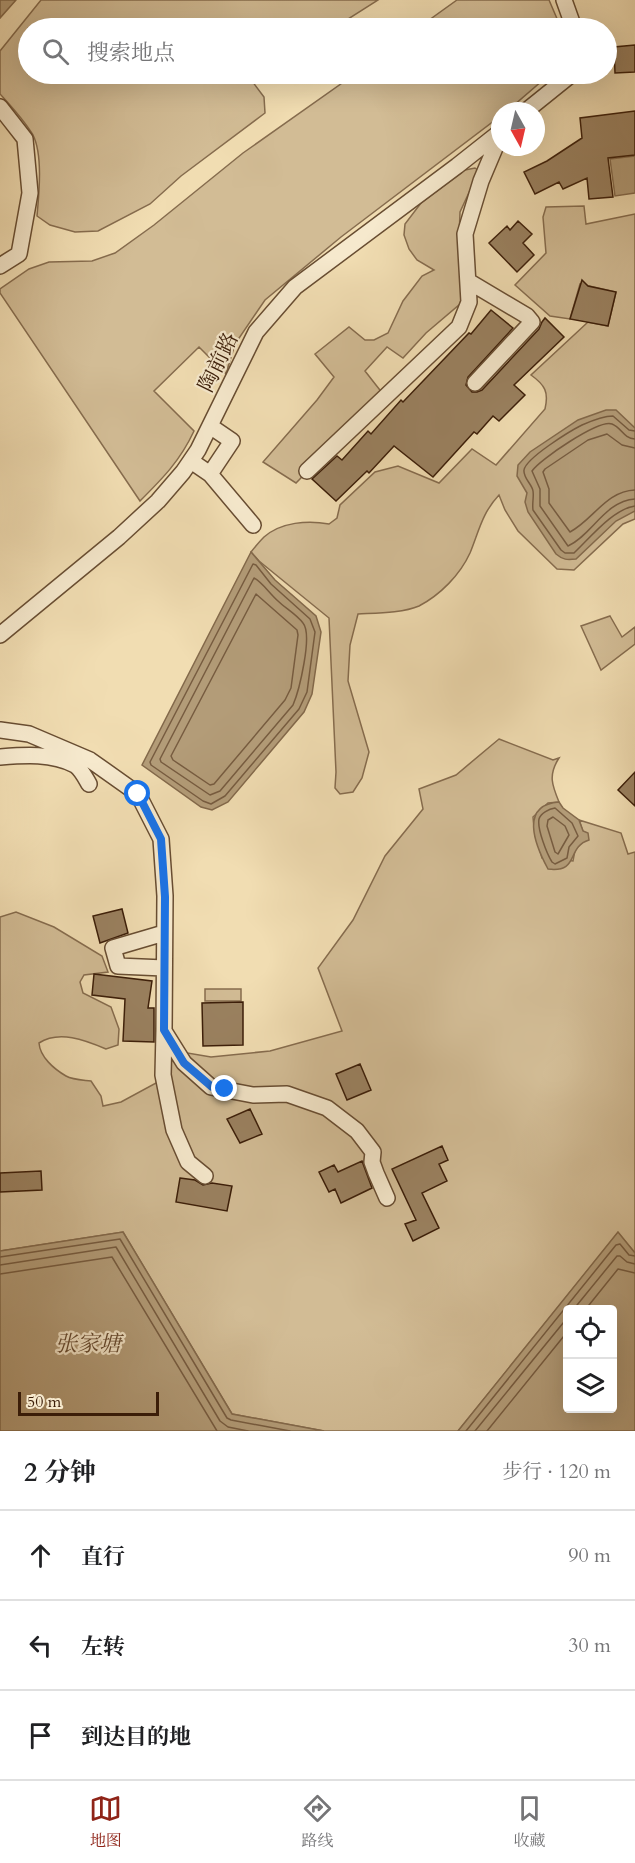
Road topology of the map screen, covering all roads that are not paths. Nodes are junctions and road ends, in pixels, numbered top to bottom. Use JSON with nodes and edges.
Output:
{"nodes":[{"id":1,"x":564,"y":0,"type":"edge"},
{"id":2,"x":570,"y":18,"type":"edge"},
{"id":3,"x":560,"y":84,"type":"edge"},
{"id":4,"x":537,"y":102,"type":"edge"},
{"id":5,"x":0,"y":107,"type":"edge"},
{"id":6,"x":491,"y":141,"type":"edge"},
{"id":7,"x":491,"y":156,"type":"edge"},
{"id":8,"x":0,"y":266,"type":"edge"},
{"id":9,"x":468,"y":281,"type":"junction"},
{"id":10,"x":475,"y":383,"type":"dead end"},
{"id":11,"x":210,"y":426,"type":"junction"},
{"id":12,"x":190,"y":461,"type":"junction"},
{"id":13,"x":307,"y":471,"type":"dead end"},
{"id":14,"x":210,"y":474,"type":"junction"},
{"id":15,"x":253,"y":525,"type":"dead end"},
{"id":16,"x":0,"y":635,"type":"edge"},
{"id":17,"x":0,"y":730,"type":"edge"},
{"id":18,"x":0,"y":757,"type":"edge"},
{"id":19,"x":87,"y":772,"type":"junction"},
{"id":20,"x":164,"y":933,"type":"junction"},
{"id":21,"x":164,"y":969,"type":"junction"},
{"id":22,"x":164,"y":1030,"type":"junction"},
{"id":23,"x":205,"y":1176,"type":"dead end"},
{"id":24,"x":387,"y":1198,"type":"dead end"}],
"edges":[{"from":1,"to":2,"type":"street"},
{"from":3,"to":4,"type":"street"},
{"from":5,"to":8,"type":"street"},
{"from":6,"to":11,"type":"street","name":"陶前路"},
{"from":7,"to":9,"type":"street"},
{"from":9,"to":10,"type":"street"},
{"from":9,"to":13,"type":"street"},
{"from":11,"to":12,"type":"street","name":"陶前路"},
{"from":11,"to":14,"type":"street"},
{"from":12,"to":14,"type":"street"},
{"from":12,"to":16,"type":"street","name":"陶前路"},
{"from":14,"to":15,"type":"street"},
{"from":17,"to":19,"type":"street"},
{"from":18,"to":19,"type":"street"},
{"from":19,"to":20,"type":"street"},
{"from":20,"to":21,"type":"street"},
{"from":20,"to":21,"type":"street"},
{"from":21,"to":22,"type":"street"},
{"from":22,"to":23,"type":"street"},
{"from":22,"to":24,"type":"street"}]}
